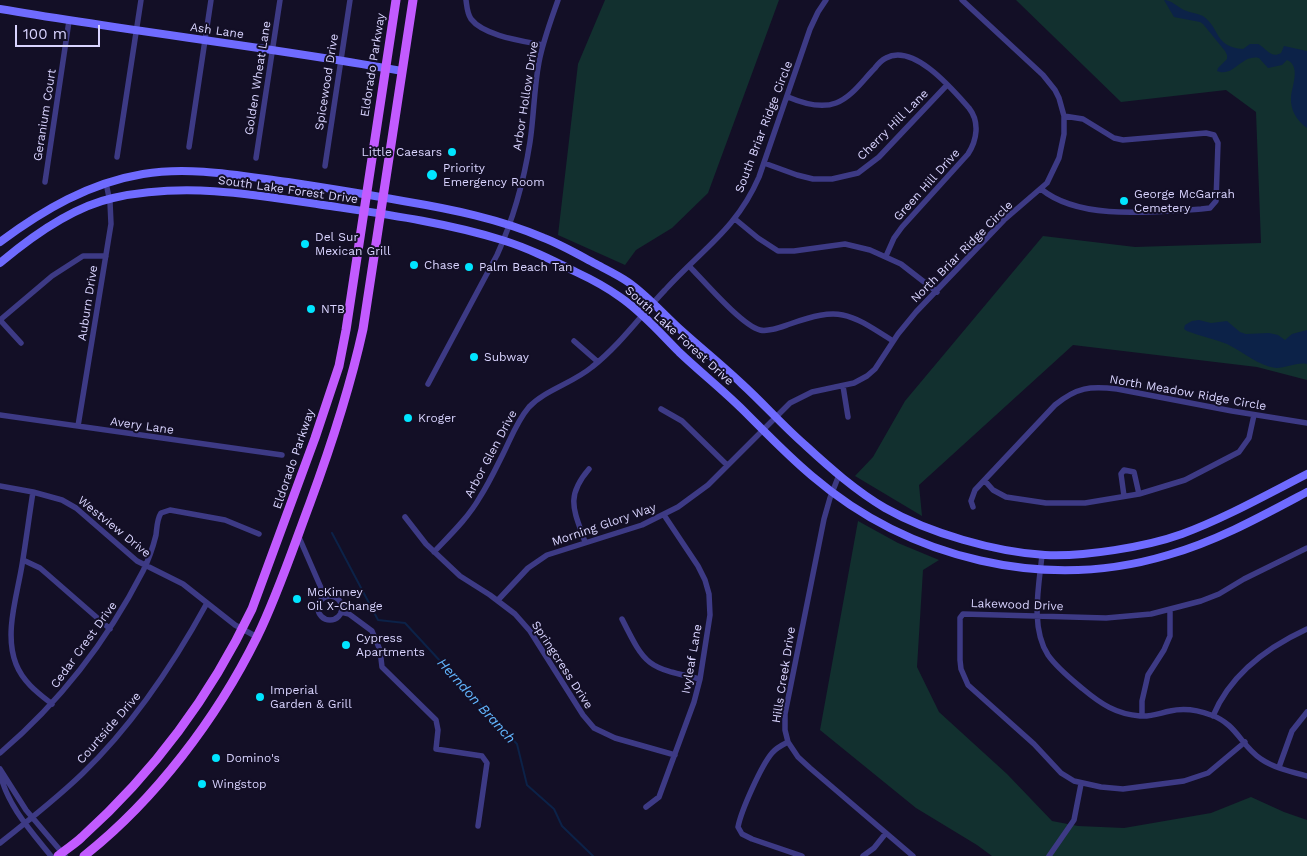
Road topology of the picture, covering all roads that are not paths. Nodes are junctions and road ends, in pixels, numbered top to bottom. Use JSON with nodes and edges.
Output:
{"nodes":[{"id":1,"x":141,"y":0,"type":"edge"},
{"id":2,"x":210,"y":0,"type":"edge"},
{"id":3,"x":280,"y":0,"type":"edge"},
{"id":4,"x":350,"y":0,"type":"edge"},
{"id":5,"x":396,"y":0,"type":"edge"},
{"id":6,"x":413,"y":0,"type":"edge"},
{"id":7,"x":466,"y":0,"type":"edge"},
{"id":8,"x":558,"y":0,"type":"edge"},
{"id":9,"x":826,"y":0,"type":"edge"},
{"id":10,"x":962,"y":0,"type":"edge"},
{"id":11,"x":0,"y":10,"type":"edge"},
{"id":12,"x":69,"y":21,"type":"junction"},
{"id":13,"x":136,"y":31,"type":"junction"},
{"id":14,"x":205,"y":41,"type":"junction"},
{"id":15,"x":543,"y":45,"type":"junction"},
{"id":16,"x":272,"y":50,"type":"junction"},
{"id":17,"x":340,"y":60,"type":"junction"},
{"id":18,"x":385,"y":68,"type":"junction"},
{"id":19,"x":402,"y":71,"type":"junction"},
{"id":20,"x":947,"y":85,"type":"junction"},
{"id":21,"x":788,"y":97,"type":"junction"},
{"id":22,"x":1064,"y":116,"type":"junction"},
{"id":23,"x":189,"y":147,"type":"dead end"},
{"id":24,"x":117,"y":157,"type":"dead end"},
{"id":25,"x":256,"y":158,"type":"dead end"},
{"id":26,"x":764,"y":163,"type":"junction"},
{"id":27,"x":324,"y":166,"type":"dead end"},
{"id":28,"x":45,"y":182,"type":"dead end"},
{"id":29,"x":106,"y":183,"type":"junction"},
{"id":30,"x":1041,"y":189,"type":"junction"},
{"id":31,"x":366,"y":194,"type":"junction"},
{"id":32,"x":382,"y":197,"type":"junction"},
{"id":33,"x":109,"y":198,"type":"junction"},
{"id":34,"x":364,"y":211,"type":"junction"},
{"id":35,"x":380,"y":214,"type":"junction"},
{"id":36,"x":735,"y":219,"type":"junction"},
{"id":37,"x":508,"y":225,"type":"junction"},
{"id":38,"x":504,"y":241,"type":"junction"},
{"id":39,"x":0,"y":242,"type":"edge"},
{"id":40,"x":106,"y":256,"type":"junction"},
{"id":41,"x":886,"y":256,"type":"junction"},
{"id":42,"x":0,"y":263,"type":"edge"},
{"id":43,"x":689,"y":266,"type":"junction"},
{"id":44,"x":937,"y":292,"type":"junction"},
{"id":45,"x":653,"y":304,"type":"junction"},
{"id":46,"x":642,"y":316,"type":"junction"},
{"id":47,"x":0,"y":320,"type":"edge"},
{"id":48,"x":893,"y":341,"type":"junction"},
{"id":49,"x":574,"y":342,"type":"dead end"},
{"id":50,"x":20,"y":343,"type":"dead end"},
{"id":51,"x":598,"y":362,"type":"junction"},
{"id":52,"x":339,"y":366,"type":"junction"},
{"id":53,"x":354,"y":371,"type":"junction"},
{"id":54,"x":428,"y":384,"type":"dead end"},
{"id":55,"x":843,"y":386,"type":"junction"},
{"id":56,"x":661,"y":409,"type":"dead end"},
{"id":57,"x":0,"y":415,"type":"edge"},
{"id":58,"x":1254,"y":415,"type":"junction"},
{"id":59,"x":775,"y":416,"type":"junction"},
{"id":60,"x":848,"y":417,"type":"dead end"},
{"id":61,"x":1307,"y":423,"type":"edge"},
{"id":62,"x":78,"y":426,"type":"junction"},
{"id":63,"x":762,"y":430,"type":"junction"},
{"id":64,"x":282,"y":455,"type":"dead end"},
{"id":65,"x":727,"y":465,"type":"junction"},
{"id":66,"x":589,"y":469,"type":"dead end"},
{"id":67,"x":1307,"y":474,"type":"edge"},
{"id":68,"x":840,"y":476,"type":"junction"},
{"id":69,"x":302,"y":477,"type":"junction"},
{"id":70,"x":985,"y":481,"type":"junction"},
{"id":71,"x":318,"y":482,"type":"junction"},
{"id":72,"x":0,"y":486,"type":"edge"},
{"id":73,"x":33,"y":492,"type":"junction"},
{"id":74,"x":832,"y":492,"type":"junction"},
{"id":75,"x":1307,"y":492,"type":"edge"},
{"id":76,"x":1139,"y":494,"type":"junction"},
{"id":77,"x":1124,"y":496,"type":"junction"},
{"id":78,"x":973,"y":507,"type":"dead end"},
{"id":79,"x":664,"y":515,"type":"junction"},
{"id":80,"x":405,"y":517,"type":"dead end"},
{"id":81,"x":259,"y":534,"type":"dead end"},
{"id":82,"x":298,"y":535,"type":"junction"},
{"id":83,"x":585,"y":542,"type":"junction"},
{"id":84,"x":1307,"y":548,"type":"edge"},
{"id":85,"x":434,"y":552,"type":"junction"},
{"id":86,"x":291,"y":553,"type":"junction"},
{"id":87,"x":305,"y":554,"type":"junction"},
{"id":88,"x":1042,"y":555,"type":"junction"},
{"id":89,"x":22,"y":560,"type":"junction"},
{"id":90,"x":146,"y":566,"type":"junction"},
{"id":91,"x":1040,"y":570,"type":"junction"},
{"id":92,"x":325,"y":597,"type":"junction"},
{"id":93,"x":498,"y":600,"type":"junction"},
{"id":94,"x":207,"y":603,"type":"junction"},
{"id":95,"x":1170,"y":610,"type":"junction"},
{"id":96,"x":341,"y":612,"type":"junction"},
{"id":97,"x":1038,"y":616,"type":"junction"},
{"id":98,"x":622,"y":619,"type":"dead end"},
{"id":99,"x":110,"y":629,"type":"junction"},
{"id":100,"x":243,"y":629,"type":"junction"},
{"id":101,"x":1307,"y":629,"type":"edge"},
{"id":102,"x":257,"y":637,"type":"junction"},
{"id":103,"x":700,"y":679,"type":"junction"},
{"id":104,"x":52,"y":704,"type":"junction"},
{"id":105,"x":1307,"y":712,"type":"edge"},
{"id":106,"x":1142,"y":716,"type":"junction"},
{"id":107,"x":1213,"y":716,"type":"junction"},
{"id":108,"x":175,"y":736,"type":"junction"},
{"id":109,"x":788,"y":742,"type":"junction"},
{"id":110,"x":1245,"y":742,"type":"junction"},
{"id":111,"x":0,"y":753,"type":"edge"},
{"id":112,"x":675,"y":755,"type":"junction"},
{"id":113,"x":1279,"y":767,"type":"junction"},
{"id":114,"x":0,"y":769,"type":"edge"},
{"id":115,"x":0,"y":773,"type":"edge"},
{"id":116,"x":1307,"y":776,"type":"edge"},
{"id":117,"x":162,"y":779,"type":"junction"},
{"id":118,"x":1081,"y":784,"type":"junction"},
{"id":119,"x":646,"y":807,"type":"dead end"},
{"id":120,"x":33,"y":817,"type":"junction"},
{"id":121,"x":25,"y":824,"type":"junction"},
{"id":122,"x":478,"y":826,"type":"dead end"},
{"id":123,"x":886,"y":833,"type":"junction"},
{"id":124,"x":0,"y":843,"type":"edge"},
{"id":125,"x":62,"y":855,"type":"edge"},
{"id":126,"x":51,"y":856,"type":"edge"},
{"id":127,"x":84,"y":856,"type":"edge"},
{"id":128,"x":802,"y":856,"type":"edge"},
{"id":129,"x":863,"y":856,"type":"edge"},
{"id":130,"x":913,"y":856,"type":"edge"},
{"id":131,"x":1049,"y":856,"type":"edge"}],
"edges":[{"from":1,"to":13,"type":"street"},
{"from":2,"to":14,"type":"street"},
{"from":3,"to":16,"type":"street","name":"Golden Wheat Lane"},
{"from":4,"to":17,"type":"street","name":"Spicewood Drive"},
{"from":5,"to":18,"type":"main road","name":"Eldorado Parkway"},
{"from":6,"to":19,"type":"main road"},
{"from":7,"to":15,"type":"street"},
{"from":8,"to":15,"type":"street","name":"Arbor Hollow Drive"},
{"from":9,"to":21,"type":"street","name":"South Briar Ridge Circle"},
{"from":10,"to":22,"type":"street","name":"North Briar Ridge Circle"},
{"from":11,"to":12,"type":"main road","name":"Ash Lane"},
{"from":12,"to":13,"type":"main road","name":"Ash Lane"},
{"from":12,"to":28,"type":"street","name":"Geranium Court"},
{"from":13,"to":14,"type":"main road","name":"Ash Lane"},
{"from":13,"to":24,"type":"street"},
{"from":14,"to":16,"type":"main road","name":"Ash Lane"},
{"from":14,"to":23,"type":"street"},
{"from":15,"to":37,"type":"street","name":"Arbor Hollow Drive"},
{"from":16,"to":17,"type":"main road","name":"Ash Lane"},
{"from":16,"to":25,"type":"street","name":"Golden Wheat Lane"},
{"from":17,"to":18,"type":"main road","name":"Ash Lane"},
{"from":17,"to":27,"type":"street","name":"Spicewood Drive"},
{"from":18,"to":19,"type":"main road","name":"Ash Lane"},
{"from":18,"to":31,"type":"main road","name":"Eldorado Parkway"},
{"from":19,"to":32,"type":"main road"},
{"from":20,"to":21,"type":"street","name":"Green Hill Drive"},
{"from":20,"to":26,"type":"street","name":"Cherry Hill Lane"},
{"from":20,"to":41,"type":"street","name":"Green Hill Drive"},
{"from":21,"to":26,"type":"street","name":"South Briar Ridge Circle"},
{"from":22,"to":30,"type":"street","name":"North Briar Ridge Circle"},
{"from":22,"to":30,"type":"street"},
{"from":26,"to":36,"type":"street","name":"South Briar Ridge Circle"},
{"from":29,"to":31,"type":"main road","name":"South Lake Forest Drive"},
{"from":29,"to":33,"type":"street","name":"Auburn Drive"},
{"from":29,"to":39,"type":"main road","name":"South Lake Forest Drive"},
{"from":30,"to":44,"type":"street","name":"North Briar Ridge Circle"},
{"from":31,"to":32,"type":"main road","name":"South Lake Forest Drive"},
{"from":31,"to":34,"type":"main road","name":"Eldorado Parkway"},
{"from":32,"to":35,"type":"main road"},
{"from":32,"to":37,"type":"main road","name":"South Lake Forest Drive"},
{"from":33,"to":34,"type":"main road","name":"South Lake Forest Drive"},
{"from":33,"to":40,"type":"street","name":"Auburn Drive"},
{"from":33,"to":42,"type":"main road","name":"South Lake Forest Drive"},
{"from":34,"to":35,"type":"main road","name":"South Lake Forest Drive"},
{"from":34,"to":52,"type":"main road","name":"Eldorado Parkway"},
{"from":35,"to":38,"type":"main road","name":"South Lake Forest Drive"},
{"from":35,"to":53,"type":"main road"},
{"from":36,"to":41,"type":"street"},
{"from":36,"to":43,"type":"street","name":"South Briar Ridge Circle"},
{"from":37,"to":38,"type":"street","name":"Arbor Hollow Drive"},
{"from":37,"to":45,"type":"main road","name":"South Lake Forest Drive"},
{"from":38,"to":46,"type":"main road","name":"South Lake Forest Drive"},
{"from":38,"to":54,"type":"street","name":"Arbor Hollow Drive"},
{"from":40,"to":47,"type":"street"},
{"from":40,"to":62,"type":"street","name":"Auburn Drive"},
{"from":41,"to":44,"type":"street"},
{"from":43,"to":45,"type":"street","name":"South Briar Ridge Circle"},
{"from":43,"to":48,"type":"street"},
{"from":44,"to":48,"type":"street","name":"North Briar Ridge Circle"},
{"from":45,"to":46,"type":"street","name":"South Briar Ridge Circle"},
{"from":45,"to":59,"type":"main road","name":"South Lake Forest Drive"},
{"from":46,"to":51,"type":"street","name":"Arbor Glen Drive"},
{"from":46,"to":63,"type":"main road","name":"South Lake Forest Drive"},
{"from":47,"to":50,"type":"street"},
{"from":48,"to":55,"type":"street","name":"North Briar Ridge Circle"},
{"from":49,"to":51,"type":"street"},
{"from":51,"to":85,"type":"street","name":"Arbor Glen Drive"},
{"from":52,"to":53,"type":"main road"},
{"from":52,"to":69,"type":"main road","name":"Eldorado Parkway"},
{"from":53,"to":71,"type":"main road"},
{"from":55,"to":59,"type":"street","name":"North Briar Ridge Circle"},
{"from":55,"to":60,"type":"street"},
{"from":56,"to":65,"type":"street"},
{"from":57,"to":62,"type":"street","name":"Avery Lane"},
{"from":58,"to":61,"type":"street","name":"North Meadow Ridge Circle"},
{"from":58,"to":70,"type":"street","name":"North Meadow Ridge Circle"},
{"from":58,"to":76,"type":"street"},
{"from":59,"to":63,"type":"street","name":"North Briar Ridge Circle"},
{"from":59,"to":68,"type":"main road","name":"South Lake Forest Drive"},
{"from":62,"to":64,"type":"street","name":"Avery Lane"},
{"from":63,"to":65,"type":"street","name":"Morning Glory Way"},
{"from":63,"to":74,"type":"main road","name":"South Lake Forest Drive"},
{"from":65,"to":79,"type":"street","name":"Morning Glory Way"},
{"from":66,"to":83,"type":"street"},
{"from":67,"to":88,"type":"main road","name":"South Lake Forest Drive"},
{"from":68,"to":74,"type":"street","name":"Hills Creek Drive"},
{"from":68,"to":88,"type":"main road","name":"South Lake Forest Drive"},
{"from":69,"to":71,"type":"main road"},
{"from":69,"to":100,"type":"main road","name":"Eldorado Parkway"},
{"from":70,"to":77,"type":"street"},
{"from":70,"to":78,"type":"street","name":"North Meadow Ridge Circle"},
{"from":71,"to":82,"type":"main road"},
{"from":72,"to":73,"type":"street","name":"Westview Drive"},
{"from":73,"to":89,"type":"street"},
{"from":73,"to":90,"type":"street","name":"Westview Drive"},
{"from":74,"to":91,"type":"main road","name":"South Lake Forest Drive"},
{"from":74,"to":109,"type":"street","name":"Hills Creek Drive"},
{"from":75,"to":91,"type":"main road","name":"South Lake Forest Drive"},
{"from":76,"to":77,"type":"street"},
{"from":76,"to":77,"type":"street"},
{"from":79,"to":83,"type":"street","name":"Morning Glory Way"},
{"from":79,"to":103,"type":"street","name":"Ivyleaf Lane"},
{"from":80,"to":85,"type":"street","name":"Springcress Drive"},
{"from":81,"to":90,"type":"street","name":"Cedar Crest Drive"},
{"from":82,"to":86,"type":"main road"},
{"from":82,"to":87,"type":"street"},
{"from":83,"to":93,"type":"street","name":"Morning Glory Way"},
{"from":84,"to":95,"type":"street","name":"Lakewood Drive"},
{"from":85,"to":93,"type":"street","name":"Springcress Drive"},
{"from":86,"to":87,"type":"street"},
{"from":86,"to":102,"type":"main road"},
{"from":87,"to":92,"type":"street"},
{"from":88,"to":91,"type":"street"},
{"from":89,"to":99,"type":"street"},
{"from":89,"to":104,"type":"street"},
{"from":90,"to":94,"type":"street","name":"Westview Drive"},
{"from":90,"to":99,"type":"street","name":"Cedar Crest Drive"},
{"from":91,"to":97,"type":"street"},
{"from":92,"to":96,"type":"street"},
{"from":92,"to":96,"type":"street"},
{"from":93,"to":112,"type":"street","name":"Springcress Drive"},
{"from":94,"to":100,"type":"street","name":"Westview Drive"},
{"from":94,"to":120,"type":"street","name":"Courtside Drive"},
{"from":95,"to":97,"type":"street","name":"Lakewood Drive"},
{"from":95,"to":106,"type":"street"},
{"from":96,"to":122,"type":"street"},
{"from":97,"to":106,"type":"street"},
{"from":97,"to":118,"type":"street","name":"Lakewood Drive"},
{"from":98,"to":103,"type":"street"},
{"from":99,"to":104,"type":"street","name":"Cedar Crest Drive"},
{"from":100,"to":102,"type":"street","name":"Westview Drive"},
{"from":100,"to":108,"type":"main road","name":"Eldorado Parkway"},
{"from":101,"to":107,"type":"street"},
{"from":102,"to":117,"type":"main road"},
{"from":103,"to":112,"type":"street","name":"Ivyleaf Lane"},
{"from":104,"to":111,"type":"street","name":"Cedar Crest Drive"},
{"from":105,"to":113,"type":"street"},
{"from":106,"to":107,"type":"street"},
{"from":107,"to":110,"type":"street"},
{"from":108,"to":117,"type":"main road"},
{"from":108,"to":125,"type":"main road","name":"Eldorado Parkway"},
{"from":109,"to":123,"type":"street","name":"Hills Creek Drive"},
{"from":109,"to":128,"type":"street"},
{"from":110,"to":113,"type":"street"},
{"from":110,"to":118,"type":"street","name":"Lakewood Drive"},
{"from":112,"to":119,"type":"street","name":"Ivyleaf Lane"},
{"from":113,"to":116,"type":"street"},
{"from":114,"to":120,"type":"street"},
{"from":115,"to":121,"type":"street"},
{"from":117,"to":127,"type":"main road"},
{"from":118,"to":131,"type":"street"},
{"from":120,"to":121,"type":"street","name":"Courtside Drive"},
{"from":120,"to":125,"type":"street"},
{"from":121,"to":124,"type":"street","name":"Courtside Drive"},
{"from":121,"to":126,"type":"street"},
{"from":123,"to":129,"type":"street"},
{"from":123,"to":130,"type":"street","name":"Hills Creek Drive"}]}
